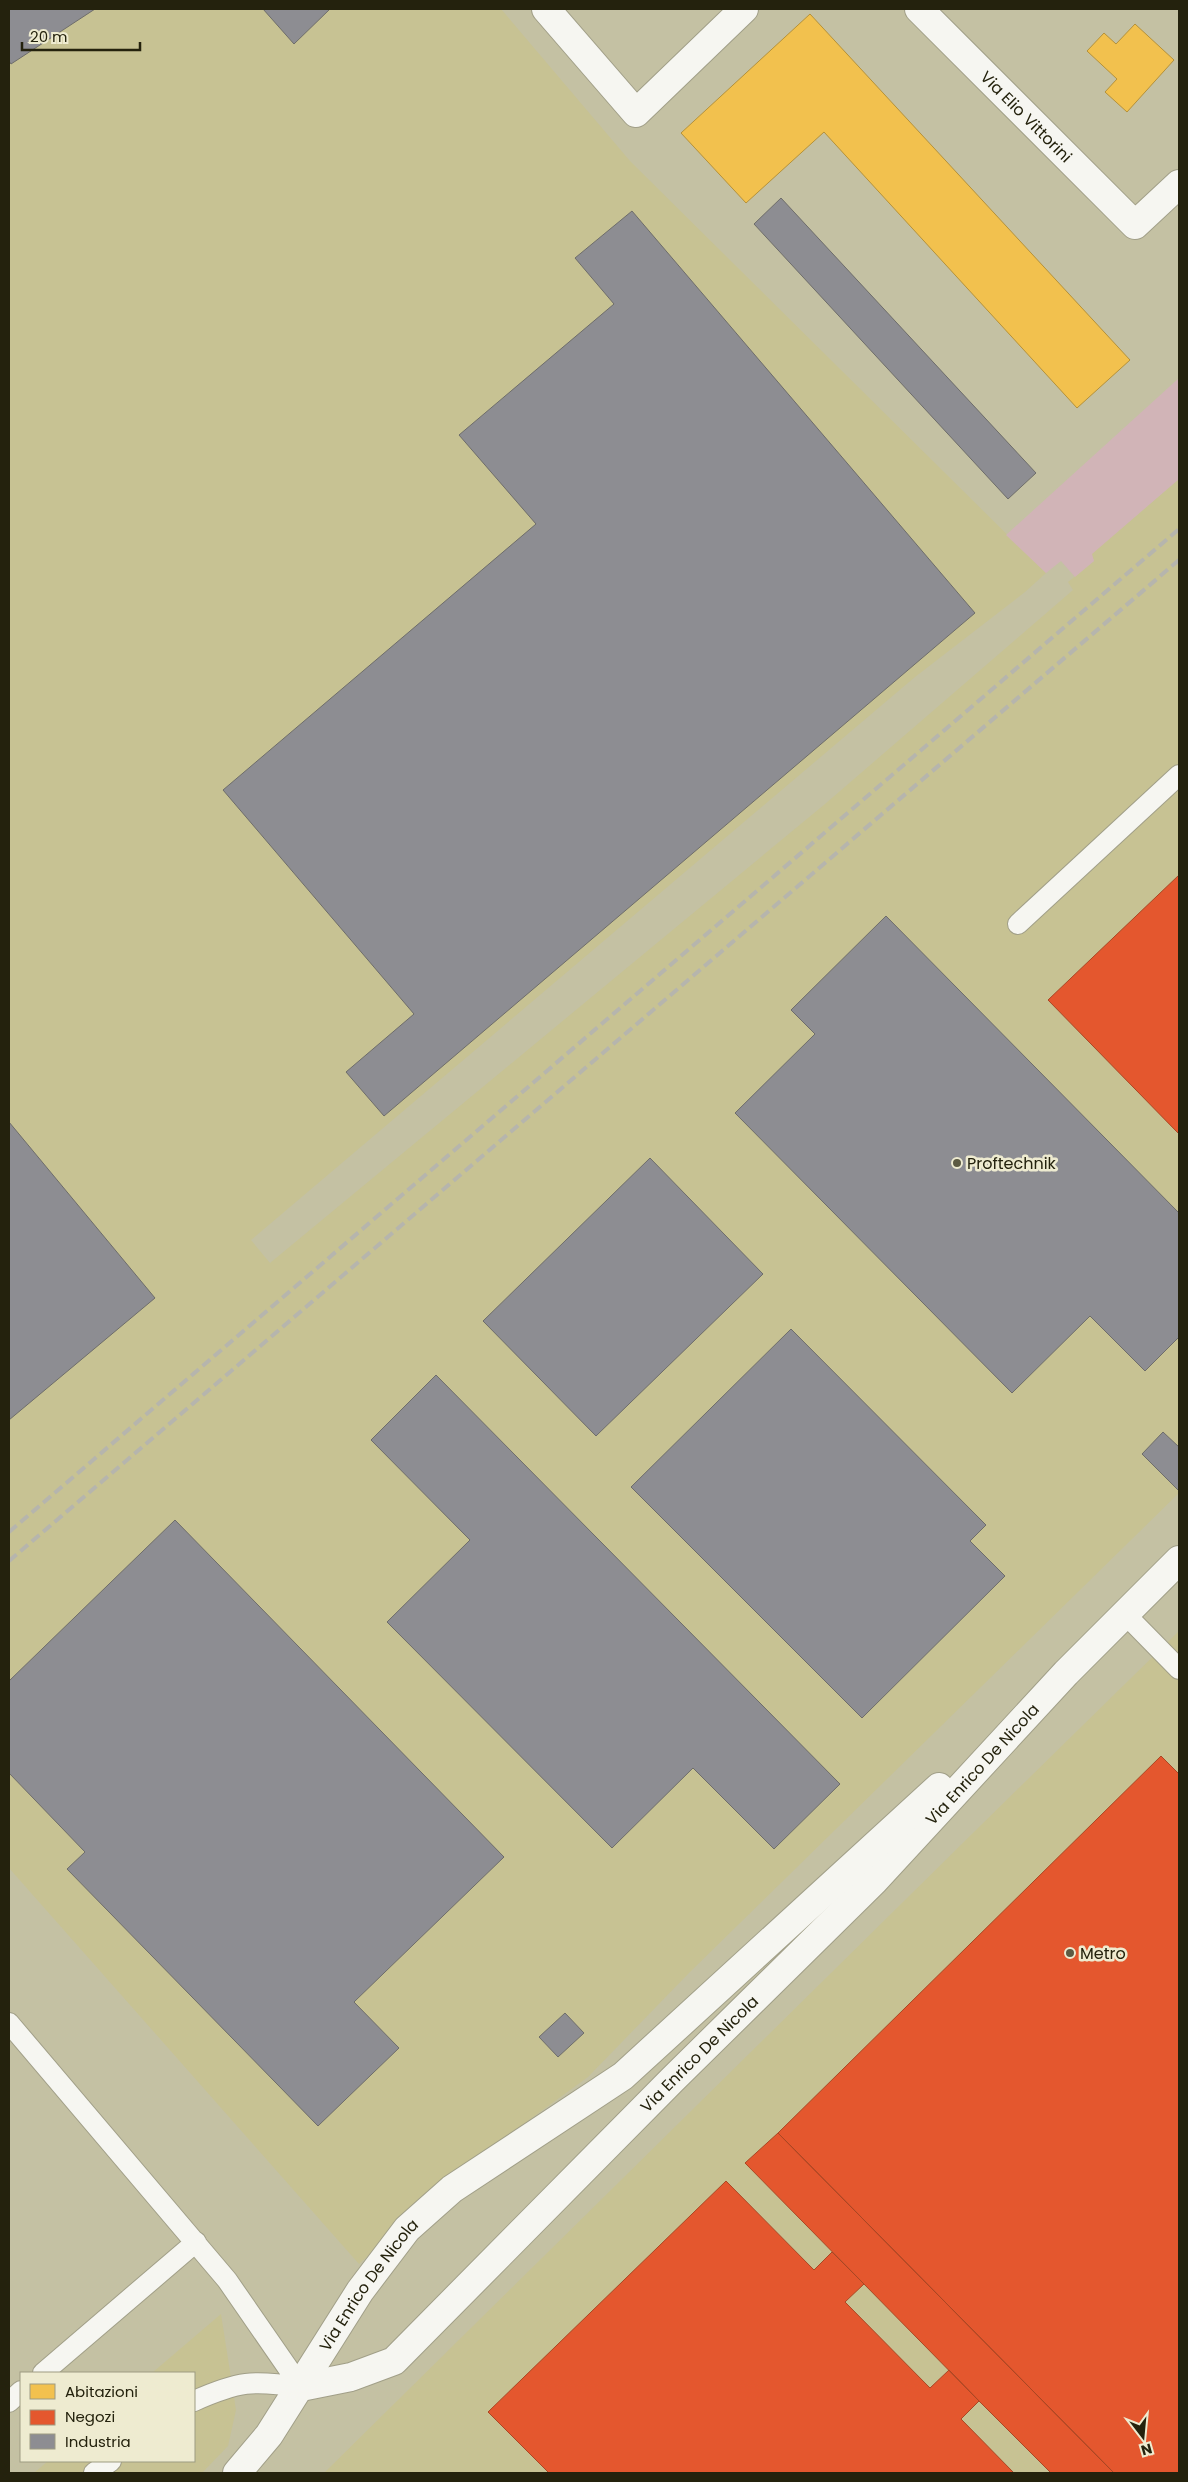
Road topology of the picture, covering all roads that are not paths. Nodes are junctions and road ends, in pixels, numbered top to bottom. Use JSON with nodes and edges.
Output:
{"nodes":[{"id":1,"x":546,"y":9,"type":"edge"},
{"id":2,"x":744,"y":9,"type":"edge"},
{"id":3,"x":919,"y":9,"type":"edge"},
{"id":4,"x":1179,"y":184,"type":"edge"},
{"id":5,"x":1179,"y":775,"type":"edge"},
{"id":6,"x":1018,"y":924,"type":"dead end"},
{"id":7,"x":1179,"y":1560,"type":"edge"},
{"id":8,"x":1124,"y":1613,"type":"junction"},
{"id":9,"x":1179,"y":1670,"type":"edge"},
{"id":10,"x":1066,"y":1673,"type":"junction"},
{"id":11,"x":9,"y":2024,"type":"edge"},
{"id":12,"x":196,"y":2242,"type":"junction"},
{"id":13,"x":43,"y":2372,"type":"edge"},
{"id":14,"x":301,"y":2387,"type":"junction"},
{"id":15,"x":20,"y":2393,"type":"edge"},
{"id":16,"x":195,"y":2401,"type":"edge"},
{"id":17,"x":9,"y":2402,"type":"edge"},
{"id":18,"x":110,"y":2462,"type":"edge"},
{"id":19,"x":94,"y":2473,"type":"edge"},
{"id":20,"x":237,"y":2473,"type":"edge"}],
"edges":[{"from":1,"to":2,"type":"street"},
{"from":3,"to":4,"type":"street","name":"Via Elio Vittorini"},
{"from":5,"to":6,"type":"lane"},
{"from":7,"to":8,"type":"street","name":"Via Enrico De Nicola"},
{"from":8,"to":9,"type":"lane"},
{"from":8,"to":10,"type":"street","name":"Via Enrico De Nicola"},
{"from":10,"to":14,"type":"street","name":"Via Enrico De Nicola"},
{"from":10,"to":14,"type":"street","name":"Via Enrico De Nicola"},
{"from":11,"to":12,"type":"lane"},
{"from":12,"to":13,"type":"lane"},
{"from":12,"to":14,"type":"lane"},
{"from":14,"to":16,"type":"lane"},
{"from":14,"to":20,"type":"street","name":"Via Enrico De Nicola"},
{"from":15,"to":17,"type":"lane"},
{"from":18,"to":19,"type":"lane"}]}
